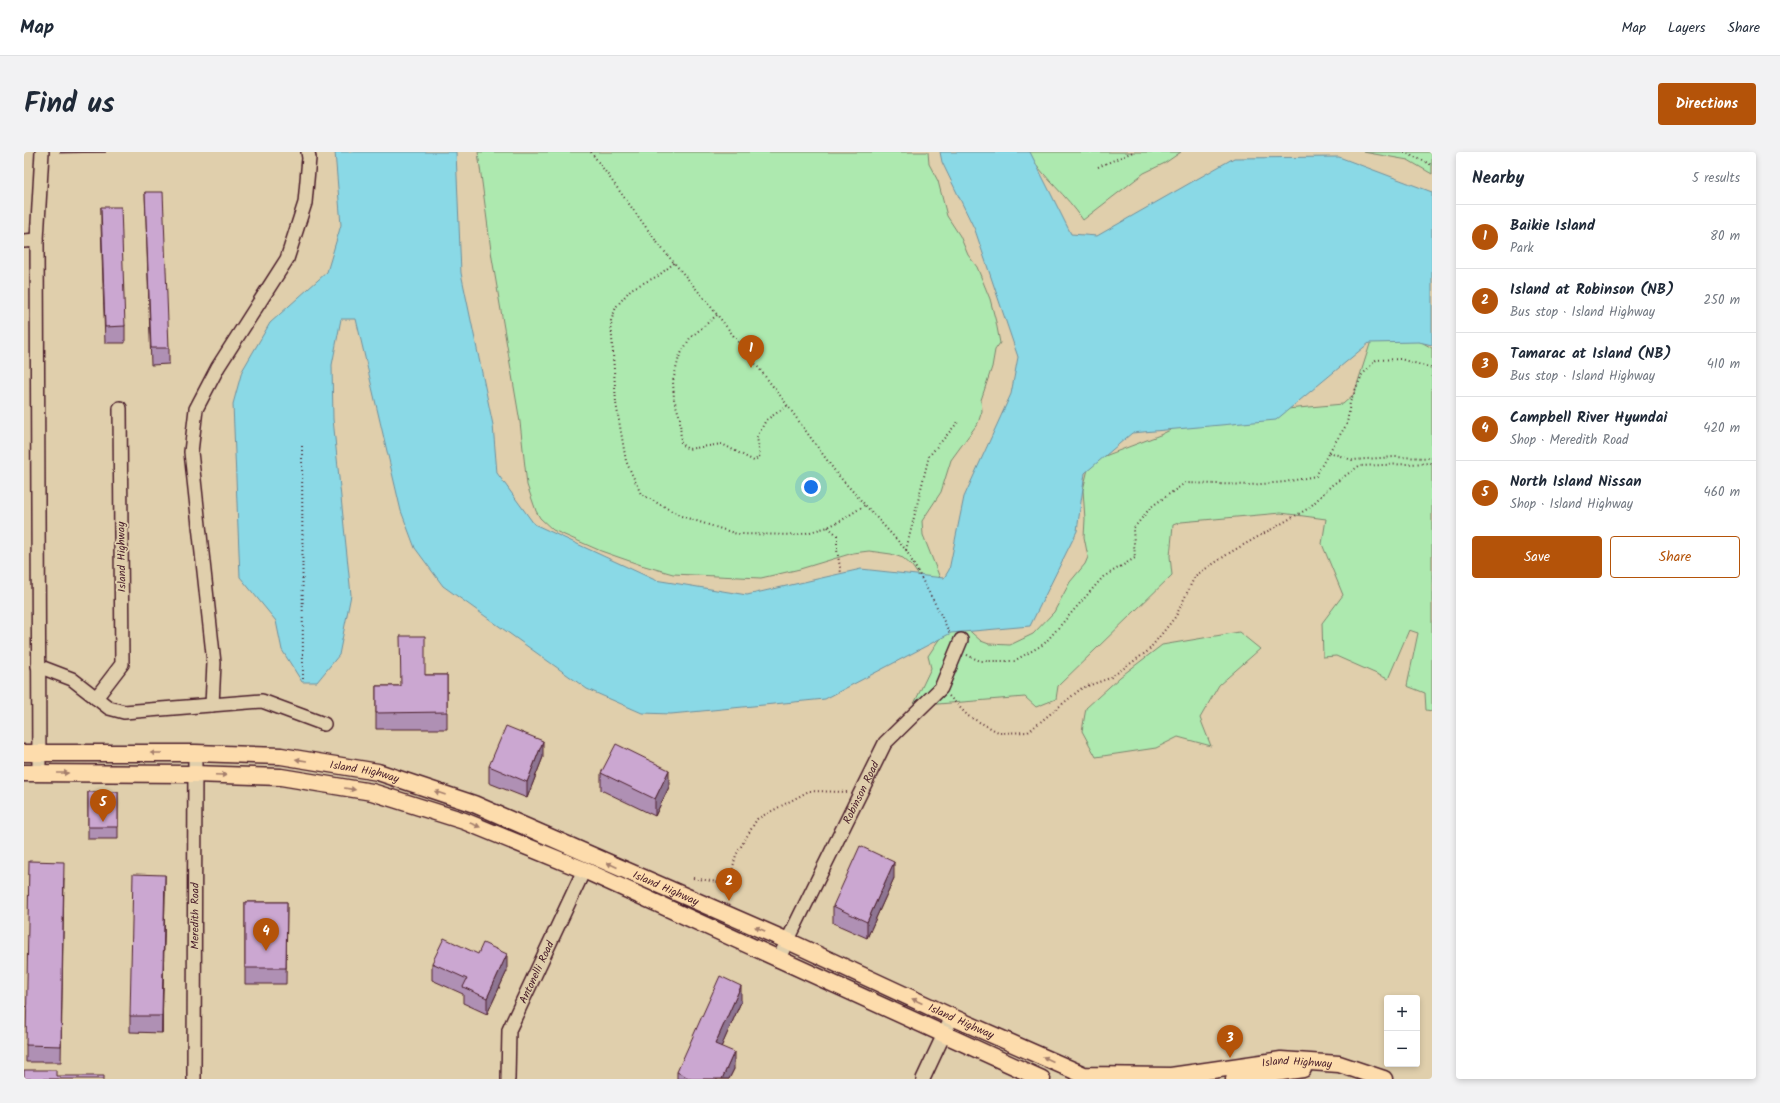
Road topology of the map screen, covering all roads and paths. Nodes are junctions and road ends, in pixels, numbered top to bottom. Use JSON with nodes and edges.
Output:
{"nodes":[{"id":1,"x":42,"y":152,"type":"edge"},
{"id":2,"x":308,"y":152,"type":"edge"},
{"id":3,"x":591,"y":152,"type":"edge"},
{"id":4,"x":1133,"y":152,"type":"edge"},
{"id":5,"x":1404,"y":152,"type":"edge"},
{"id":6,"x":1432,"y":165,"type":"edge"},
{"id":7,"x":1098,"y":167,"type":"dead end"},
{"id":8,"x":37,"y":240,"type":"junction"},
{"id":9,"x":24,"y":241,"type":"edge"},
{"id":10,"x":674,"y":263,"type":"junction"},
{"id":11,"x":717,"y":315,"type":"junction"},
{"id":12,"x":1432,"y":368,"type":"edge"},
{"id":13,"x":787,"y":406,"type":"junction"},
{"id":14,"x":120,"y":408,"type":"dead end"},
{"id":15,"x":958,"y":422,"type":"dead end"},
{"id":16,"x":302,"y":446,"type":"dead end"},
{"id":17,"x":1329,"y":452,"type":"junction"},
{"id":18,"x":1432,"y":458,"type":"edge"},
{"id":19,"x":1432,"y":463,"type":"edge"},
{"id":20,"x":865,"y":505,"type":"junction"},
{"id":21,"x":828,"y":527,"type":"junction"},
{"id":22,"x":906,"y":550,"type":"junction"},
{"id":23,"x":841,"y":573,"type":"dead end"},
{"id":24,"x":959,"y":645,"type":"junction"},
{"id":25,"x":38,"y":666,"type":"junction"},
{"id":26,"x":303,"y":682,"type":"dead end"},
{"id":27,"x":941,"y":688,"type":"junction"},
{"id":28,"x":96,"y":698,"type":"junction"},
{"id":29,"x":212,"y":705,"type":"junction"},
{"id":30,"x":324,"y":724,"type":"dead end"},
{"id":31,"x":32,"y":753,"type":"edge"},
{"id":32,"x":195,"y":753,"type":"junction"},
{"id":33,"x":31,"y":773,"type":"edge"},
{"id":34,"x":194,"y":774,"type":"junction"},
{"id":35,"x":861,"y":792,"type":"junction"},
{"id":36,"x":584,"y":870,"type":"junction"},
{"id":37,"x":693,"y":878,"type":"dead end"},
{"id":38,"x":788,"y":941,"type":"junction"},
{"id":39,"x":778,"y":960,"type":"junction"},
{"id":40,"x":952,"y":1017,"type":"junction"},
{"id":41,"x":943,"y":1035,"type":"junction"},
{"id":42,"x":1338,"y":1064,"type":"junction"},
{"id":43,"x":194,"y":1079,"type":"edge"},
{"id":44,"x":508,"y":1079,"type":"edge"},
{"id":45,"x":923,"y":1079,"type":"edge"},
{"id":46,"x":1042,"y":1079,"type":"edge"},
{"id":47,"x":1234,"y":1079,"type":"edge"},
{"id":48,"x":1384,"y":1079,"type":"edge"}],
"edges":[{"from":1,"to":8,"type":"street"},
{"from":2,"to":29,"type":"street"},
{"from":3,"to":10,"type":"path"},
{"from":4,"to":7,"type":"path"},
{"from":5,"to":6,"type":"path"},
{"from":8,"to":9,"type":"street"},
{"from":8,"to":25,"type":"street"},
{"from":10,"to":11,"type":"path"},
{"from":10,"to":21,"type":"path"},
{"from":11,"to":13,"type":"path"},
{"from":11,"to":13,"type":"path"},
{"from":12,"to":17,"type":"path"},
{"from":13,"to":20,"type":"path"},
{"from":14,"to":28,"type":"street","name":"Island Highway"},
{"from":15,"to":22,"type":"path"},
{"from":16,"to":26,"type":"path"},
{"from":17,"to":18,"type":"path"},
{"from":17,"to":24,"type":"path"},
{"from":19,"to":27,"type":"path"},
{"from":20,"to":21,"type":"path"},
{"from":20,"to":22,"type":"path"},
{"from":21,"to":23,"type":"path"},
{"from":22,"to":24,"type":"path"},
{"from":24,"to":27,"type":"street","name":"Robinson Road"},
{"from":25,"to":28,"type":"street"},
{"from":25,"to":31,"type":"street"},
{"from":27,"to":35,"type":"street","name":"Robinson Road"},
{"from":28,"to":29,"type":"street"},
{"from":29,"to":30,"type":"street"},
{"from":32,"to":31,"type":"main road","name":"Island Highway","one_way":true},
{"from":31,"to":33,"type":"street"},
{"from":32,"to":34,"type":"street","name":"Meredith Road"},
{"from":38,"to":32,"type":"main road","name":"Island Highway","one_way":true},
{"from":33,"to":34,"type":"main road","name":"Island Highway","one_way":true},
{"from":34,"to":36,"type":"main road","name":"Island Highway","one_way":true},
{"from":34,"to":43,"type":"street","name":"Meredith Road"},
{"from":35,"to":37,"type":"path"},
{"from":35,"to":38,"type":"street","name":"Robinson Road"},
{"from":36,"to":39,"type":"main road","name":"Island Highway"},
{"from":36,"to":44,"type":"street","name":"Antonelli Road"},
{"from":38,"to":39,"type":"street","name":"Robinson Road"},
{"from":40,"to":38,"type":"main road","name":"Island Highway","one_way":true},
{"from":39,"to":41,"type":"main road","name":"Island Highway"},
{"from":40,"to":41,"type":"street"},
{"from":42,"to":40,"type":"main road","name":"Island Highway","one_way":true},
{"from":41,"to":45,"type":"street"},
{"from":41,"to":46,"type":"main road","name":"Island Highway"},
{"from":42,"to":47,"type":"main road"},
{"from":42,"to":48,"type":"main road"}]}
